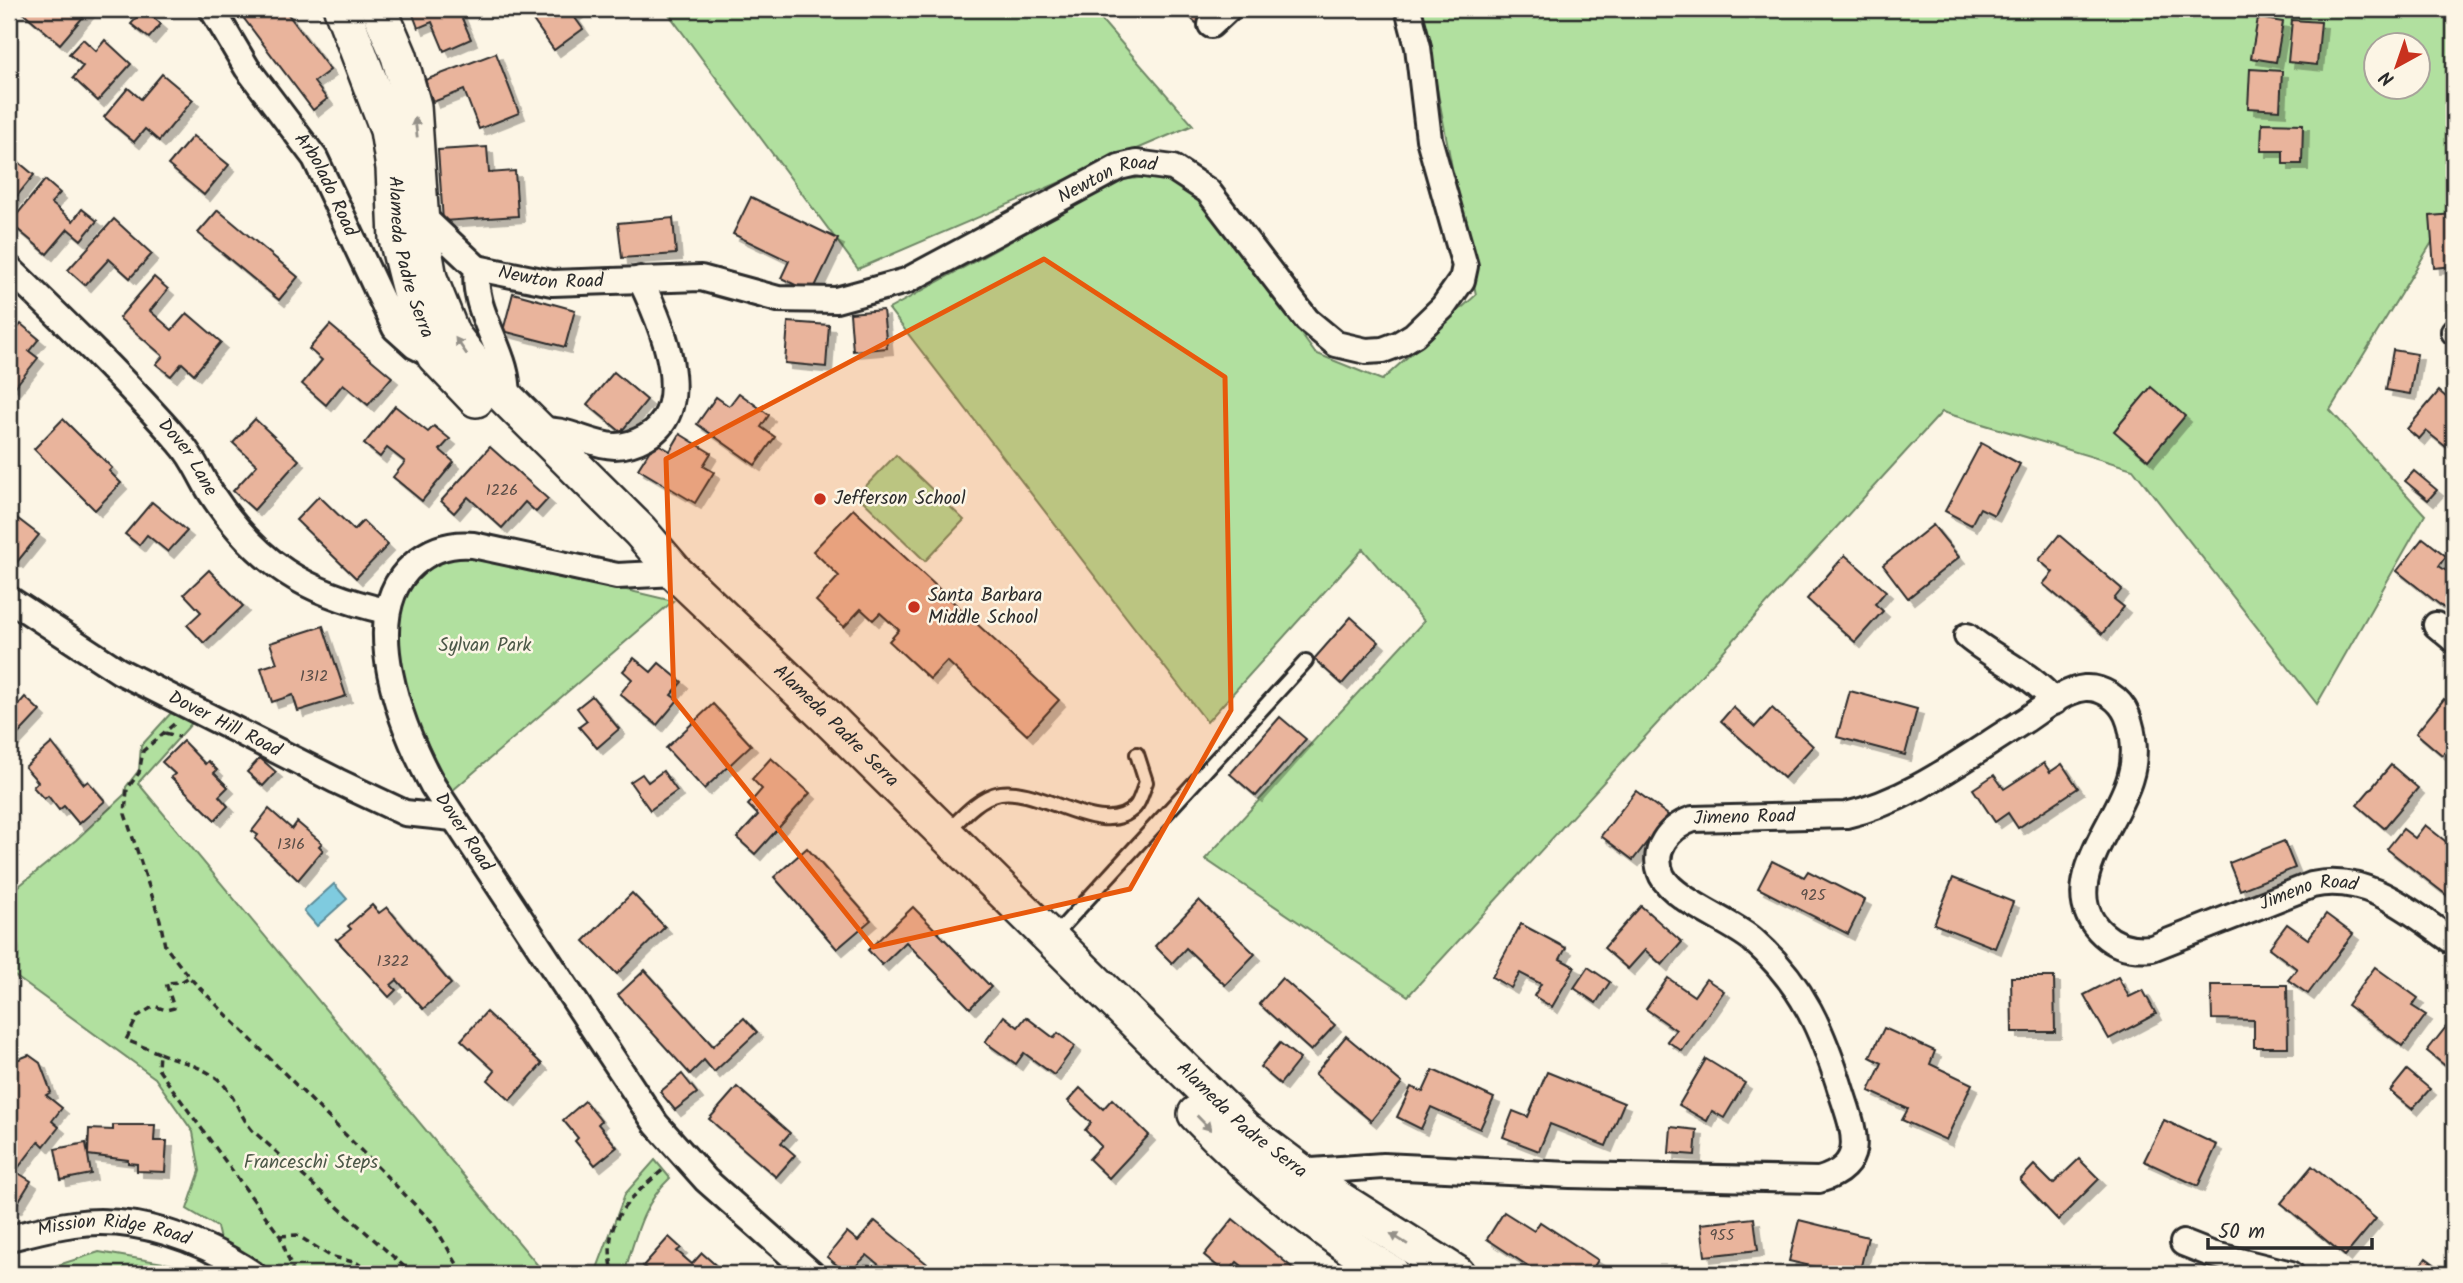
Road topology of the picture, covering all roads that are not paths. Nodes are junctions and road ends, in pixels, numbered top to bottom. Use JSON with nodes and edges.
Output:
{"nodes":[{"id":1,"x":212,"y":9,"type":"edge"},
{"id":2,"x":342,"y":9,"type":"edge"},
{"id":3,"x":379,"y":9,"type":"edge"},
{"id":4,"x":1408,"y":9,"type":"edge"},
{"id":5,"x":421,"y":215,"type":"junction"},
{"id":6,"x":9,"y":268,"type":"edge"},
{"id":7,"x":477,"y":268,"type":"junction"},
{"id":8,"x":640,"y":279,"type":"junction"},
{"id":9,"x":435,"y":356,"type":"junction"},
{"id":10,"x":507,"y":401,"type":"junction"},
{"id":11,"x":536,"y":431,"type":"junction"},
{"id":12,"x":676,"y":573,"type":"junction"},
{"id":13,"x":9,"y":599,"type":"edge"},
{"id":14,"x":386,"y":611,"type":"junction"},
{"id":15,"x":1967,"y":636,"type":"dead end"},
{"id":16,"x":1306,"y":661,"type":"dead end"},
{"id":17,"x":2054,"y":702,"type":"junction"},
{"id":18,"x":1137,"y":754,"type":"dead end"},
{"id":19,"x":453,"y":818,"type":"junction"},
{"id":20,"x":945,"y":834,"type":"junction"},
{"id":21,"x":1050,"y":940,"type":"junction"},
{"id":22,"x":2454,"y":942,"type":"edge"},
{"id":23,"x":1298,"y":1172,"type":"junction"},
{"id":24,"x":9,"y":1238,"type":"edge"},
{"id":25,"x":2183,"y":1243,"type":"dead end"},
{"id":26,"x":253,"y":1274,"type":"edge"},
{"id":27,"x":812,"y":1274,"type":"edge"},
{"id":28,"x":1392,"y":1274,"type":"edge"},
{"id":29,"x":1457,"y":1274,"type":"edge"},
{"id":30,"x":2291,"y":1274,"type":"edge"}],
"edges":[{"from":1,"to":9,"type":"street","name":"Arbolado Road"},
{"from":2,"to":9,"type":"street","name":"Alameda Padre Serra"},
{"from":5,"to":3,"type":"street","name":"Alameda Padre Serra","one_way":true},
{"from":4,"to":8,"type":"street","name":"Newton Road"},
{"from":5,"to":7,"type":"street","name":"Newton Road"},
{"from":10,"to":5,"type":"street","name":"Alameda Padre Serra","one_way":true},
{"from":6,"to":14,"type":"street","name":"Dover Lane"},
{"from":7,"to":8,"type":"street","name":"Newton Road"},
{"from":7,"to":10,"type":"street","name":"Newton Road"},
{"from":8,"to":11,"type":"street"},
{"from":9,"to":12,"type":"street","name":"Alameda Padre Serra"},
{"from":10,"to":11,"type":"street","name":"Alameda Padre Serra"},
{"from":11,"to":12,"type":"street","name":"Alameda Padre Serra"},
{"from":12,"to":14,"type":"street","name":"Dover Road"},
{"from":12,"to":20,"type":"street","name":"Alameda Padre Serra"},
{"from":13,"to":19,"type":"street","name":"Dover Hill Road"},
{"from":14,"to":19,"type":"street","name":"Dover Road"},
{"from":15,"to":17,"type":"street"},
{"from":16,"to":21,"type":"lane"},
{"from":17,"to":22,"type":"street","name":"Jimeno Road"},
{"from":17,"to":23,"type":"street","name":"Jimeno Road"},
{"from":18,"to":20,"type":"lane"},
{"from":19,"to":27,"type":"street","name":"Dover Road"},
{"from":20,"to":21,"type":"street","name":"Alameda Padre Serra"},
{"from":21,"to":23,"type":"street","name":"Alameda Padre Serra"},
{"from":21,"to":28,"type":"street","name":"Alameda Padre Serra","one_way":true},
{"from":29,"to":23,"type":"street","name":"Alameda Padre Serra","one_way":true},
{"from":24,"to":26,"type":"street","name":"Mission Ridge Road"},
{"from":25,"to":30,"type":"street"}]}
